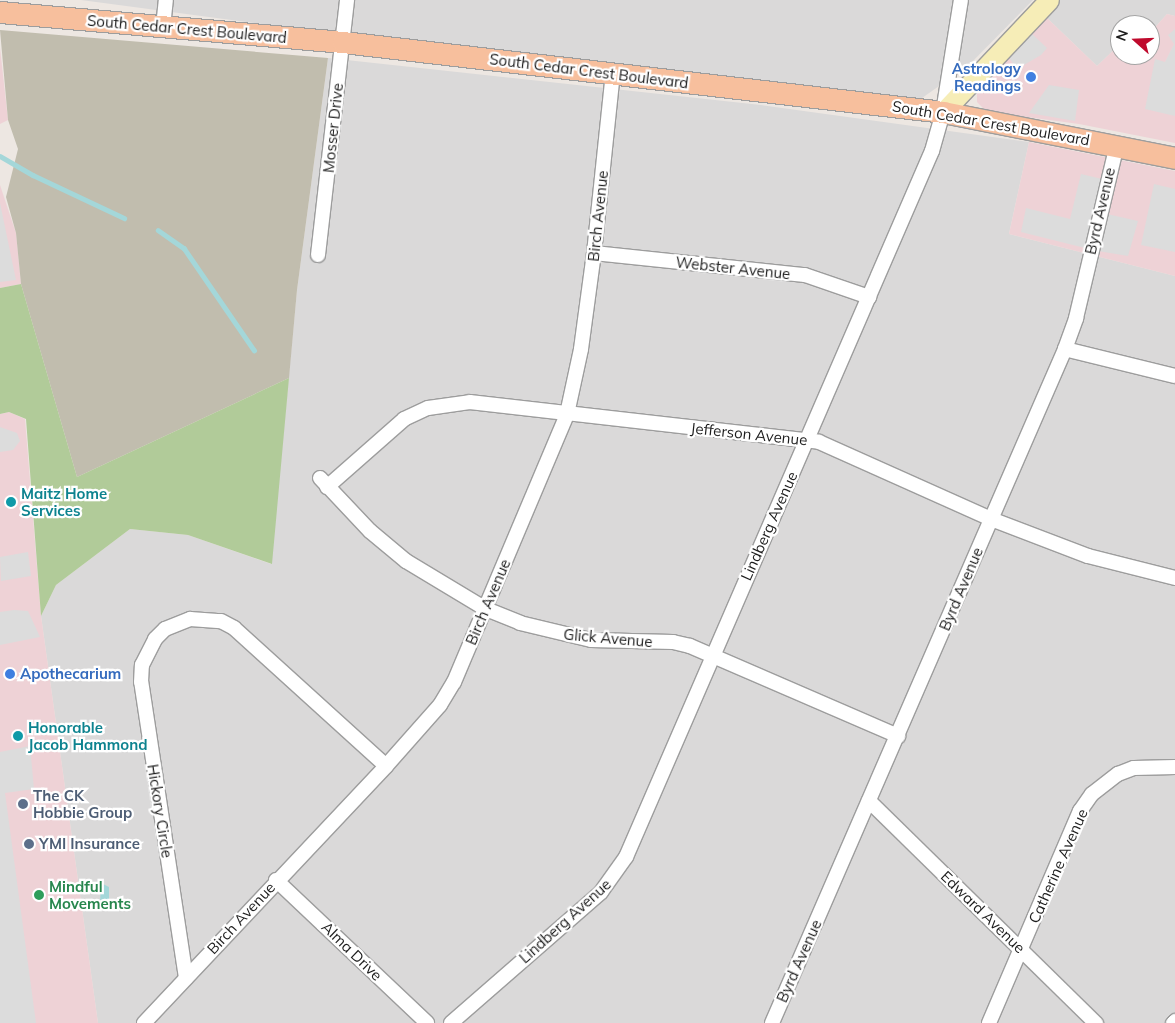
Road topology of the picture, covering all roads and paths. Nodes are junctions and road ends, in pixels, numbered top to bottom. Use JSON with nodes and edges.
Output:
{"nodes":[{"id":1,"x":166,"y":0,"type":"edge"},
{"id":2,"x":348,"y":0,"type":"edge"},
{"id":3,"x":961,"y":0,"type":"edge"},
{"id":4,"x":1049,"y":0,"type":"edge"},
{"id":5,"x":0,"y":12,"type":"edge"},
{"id":6,"x":163,"y":27,"type":"junction"},
{"id":7,"x":343,"y":42,"type":"junction"},
{"id":8,"x":613,"y":73,"type":"junction"},
{"id":9,"x":944,"y":112,"type":"junction"},
{"id":10,"x":1117,"y":145,"type":"junction"},
{"id":11,"x":1175,"y":158,"type":"edge"},
{"id":12,"x":594,"y":253,"type":"junction"},
{"id":13,"x":318,"y":255,"type":"dead end"},
{"id":14,"x":870,"y":297,"type":"junction"},
{"id":15,"x":1065,"y":349,"type":"junction"},
{"id":16,"x":1175,"y":376,"type":"edge"},
{"id":17,"x":567,"y":414,"type":"junction"},
{"id":18,"x":807,"y":440,"type":"junction"},
{"id":19,"x":324,"y":482,"type":"joint"},
{"id":20,"x":992,"y":519,"type":"junction"},
{"id":21,"x":1175,"y":578,"type":"edge"},
{"id":22,"x":486,"y":609,"type":"junction"},
{"id":23,"x":711,"y":655,"type":"junction"},
{"id":24,"x":898,"y":736,"type":"junction"},
{"id":25,"x":386,"y":766,"type":"junction"},
{"id":26,"x":1175,"y":767,"type":"edge"},
{"id":27,"x":869,"y":801,"type":"junction"},
{"id":28,"x":276,"y":880,"type":"junction"},
{"id":29,"x":1021,"y":949,"type":"junction"},
{"id":30,"x":186,"y":978,"type":"junction"},
{"id":31,"x":144,"y":1023,"type":"edge"},
{"id":32,"x":427,"y":1023,"type":"edge"},
{"id":33,"x":451,"y":1023,"type":"edge"},
{"id":34,"x":772,"y":1023,"type":"edge"},
{"id":35,"x":989,"y":1023,"type":"edge"},
{"id":36,"x":1096,"y":1023,"type":"edge"}],
"edges":[{"from":1,"to":6,"type":"street"},
{"from":2,"to":7,"type":"street","name":"Mosser Drive"},
{"from":3,"to":9,"type":"street"},
{"from":4,"to":9,"type":"street","name":"Lindberg Avenue"},
{"from":5,"to":6,"type":"main road","name":"South Cedar Crest Boulevard"},
{"from":6,"to":7,"type":"main road","name":"South Cedar Crest Boulevard"},
{"from":7,"to":8,"type":"main road","name":"South Cedar Crest Boulevard"},
{"from":7,"to":13,"type":"street","name":"Mosser Drive"},
{"from":8,"to":9,"type":"main road","name":"South Cedar Crest Boulevard"},
{"from":8,"to":12,"type":"street","name":"Birch Avenue"},
{"from":9,"to":10,"type":"main road","name":"South Cedar Crest Boulevard"},
{"from":9,"to":14,"type":"street","name":"Lindberg Avenue"},
{"from":10,"to":11,"type":"main road","name":"South Cedar Crest Boulevard"},
{"from":10,"to":15,"type":"street","name":"Byrd Avenue"},
{"from":12,"to":14,"type":"street","name":"Webster Avenue"},
{"from":12,"to":17,"type":"street","name":"Birch Avenue"},
{"from":14,"to":18,"type":"street","name":"Lindberg Avenue"},
{"from":15,"to":16,"type":"street"},
{"from":15,"to":20,"type":"street","name":"Byrd Avenue"},
{"from":17,"to":18,"type":"street","name":"Jefferson Avenue"},
{"from":17,"to":19,"type":"street","name":"Jefferson Avenue"},
{"from":17,"to":22,"type":"street","name":"Birch Avenue"},
{"from":18,"to":20,"type":"street","name":"Jefferson Avenue"},
{"from":18,"to":23,"type":"street","name":"Lindberg Avenue"},
{"from":19,"to":22,"type":"street","name":"Glick Avenue"},
{"from":20,"to":21,"type":"street","name":"Jefferson Avenue"},
{"from":20,"to":24,"type":"street","name":"Byrd Avenue"},
{"from":22,"to":23,"type":"street","name":"Glick Avenue"},
{"from":22,"to":25,"type":"street","name":"Birch Avenue"},
{"from":23,"to":24,"type":"street","name":"Glick Avenue"},
{"from":23,"to":33,"type":"street","name":"Lindberg Avenue"},
{"from":24,"to":27,"type":"street","name":"Byrd Avenue"},
{"from":25,"to":28,"type":"street","name":"Birch Avenue"},
{"from":25,"to":30,"type":"street","name":"Hickory Circle"},
{"from":26,"to":29,"type":"street","name":"Catherine Avenue"},
{"from":27,"to":29,"type":"street","name":"Edward Avenue"},
{"from":27,"to":34,"type":"street","name":"Byrd Avenue"},
{"from":28,"to":30,"type":"street","name":"Birch Avenue"},
{"from":28,"to":32,"type":"street","name":"Alma Drive"},
{"from":29,"to":35,"type":"street","name":"Catherine Avenue"},
{"from":29,"to":36,"type":"street","name":"Edward Avenue"},
{"from":30,"to":31,"type":"street","name":"Birch Avenue"}]}
